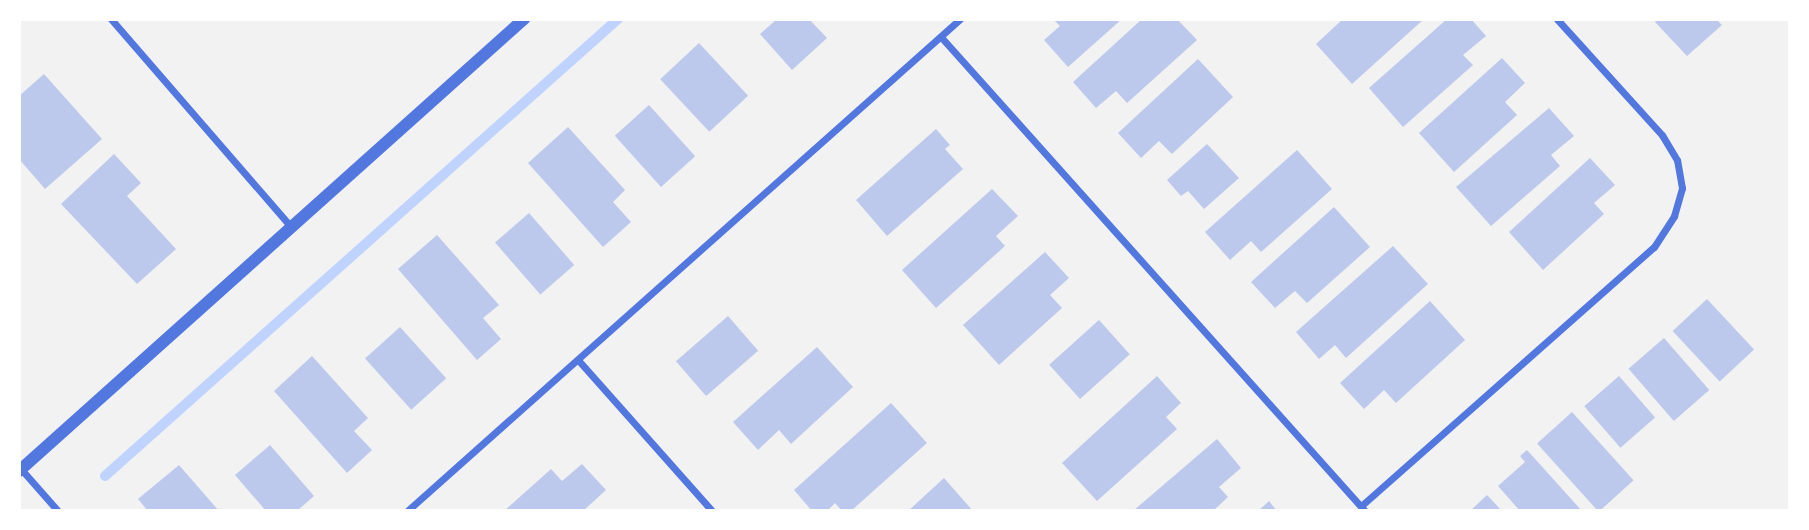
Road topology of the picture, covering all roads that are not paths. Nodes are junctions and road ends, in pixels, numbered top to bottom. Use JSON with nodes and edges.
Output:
{"nodes":[{"id":1,"x":111,"y":19,"type":"edge"},
{"id":2,"x":524,"y":19,"type":"edge"},
{"id":3,"x":960,"y":19,"type":"edge"},
{"id":4,"x":1557,"y":19,"type":"edge"},
{"id":5,"x":941,"y":37,"type":"junction"},
{"id":6,"x":291,"y":227,"type":"junction"},
{"id":7,"x":579,"y":361,"type":"junction"},
{"id":8,"x":20,"y":470,"type":"edge"},
{"id":9,"x":1363,"y":509,"type":"edge"},
{"id":10,"x":58,"y":511,"type":"edge"},
{"id":11,"x":407,"y":511,"type":"edge"},
{"id":12,"x":712,"y":511,"type":"edge"}],
"edges":[{"from":1,"to":6,"type":"street"},
{"from":2,"to":6,"type":"street"},
{"from":3,"to":5,"type":"street"},
{"from":4,"to":9,"type":"street"},
{"from":5,"to":7,"type":"street"},
{"from":5,"to":9,"type":"street"},
{"from":6,"to":8,"type":"street"},
{"from":7,"to":11,"type":"street"},
{"from":7,"to":12,"type":"street"},
{"from":8,"to":10,"type":"street"}]}
